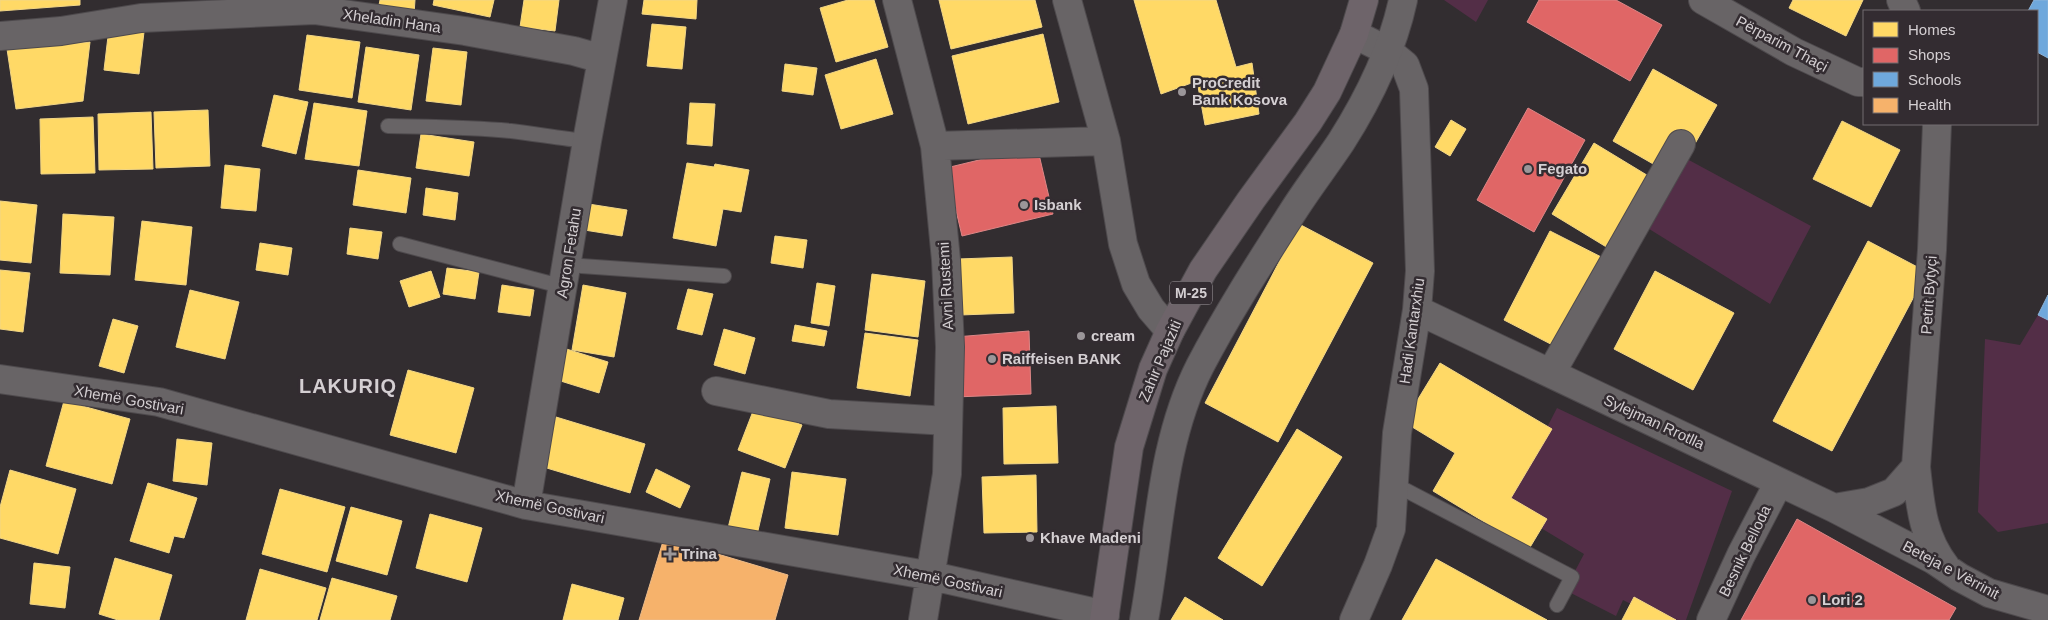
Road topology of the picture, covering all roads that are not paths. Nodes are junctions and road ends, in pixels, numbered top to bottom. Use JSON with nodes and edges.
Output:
{"nodes":[{"id":1,"x":613,"y":0,"type":"edge"},
{"id":2,"x":897,"y":0,"type":"edge"},
{"id":3,"x":1067,"y":0,"type":"edge"},
{"id":4,"x":1364,"y":0,"type":"edge"},
{"id":5,"x":1403,"y":0,"type":"edge"},
{"id":6,"x":1703,"y":0,"type":"edge"},
{"id":7,"x":1354,"y":34,"type":"junction"},
{"id":8,"x":0,"y":36,"type":"edge"},
{"id":9,"x":1388,"y":52,"type":"junction"},
{"id":10,"x":602,"y":59,"type":"junction"},
{"id":11,"x":1863,"y":82,"type":"edge"},
{"id":12,"x":1937,"y":125,"type":"edge"},
{"id":13,"x":388,"y":126,"type":"dead end"},
{"id":14,"x":587,"y":141,"type":"junction"},
{"id":15,"x":1106,"y":141,"type":"junction"},
{"id":16,"x":1681,"y":144,"type":"dead end"},
{"id":17,"x":935,"y":146,"type":"junction"},
{"id":18,"x":400,"y":244,"type":"dead end"},
{"id":19,"x":565,"y":276,"type":"junction"},
{"id":20,"x":724,"y":276,"type":"dead end"},
{"id":21,"x":1417,"y":310,"type":"junction"},
{"id":22,"x":1170,"y":331,"type":"junction"},
{"id":23,"x":1551,"y":373,"type":"junction"},
{"id":24,"x":0,"y":379,"type":"edge"},
{"id":25,"x":716,"y":391,"type":"dead end"},
{"id":26,"x":948,"y":421,"type":"junction"},
{"id":27,"x":1916,"y":467,"type":"junction"},
{"id":28,"x":1779,"y":482,"type":"junction"},
{"id":29,"x":1392,"y":483,"type":"junction"},
{"id":30,"x":526,"y":505,"type":"junction"},
{"id":31,"x":1834,"y":508,"type":"junction"},
{"id":32,"x":1889,"y":536,"type":"joint"},
{"id":33,"x":1946,"y":568,"type":"junction"},
{"id":34,"x":932,"y":576,"type":"junction"},
{"id":35,"x":1557,"y":605,"type":"dead end"},
{"id":36,"x":2048,"y":610,"type":"edge"},
{"id":37,"x":2008,"y":611,"type":"edge"},
{"id":38,"x":1104,"y":618,"type":"edge"},
{"id":39,"x":924,"y":620,"type":"edge"},
{"id":40,"x":1144,"y":620,"type":"edge"},
{"id":41,"x":1354,"y":620,"type":"edge"},
{"id":42,"x":1711,"y":620,"type":"edge"}],
"edges":[{"from":1,"to":10,"type":"street","name":"Agron Fetahu"},
{"from":2,"to":17,"type":"street","name":"Avni Rustemi"},
{"from":3,"to":15,"type":"street"},
{"from":4,"to":7,"type":"main road","name":"Zahir Pajaziti","number":"M-25"},
{"from":5,"to":9,"type":"street"},
{"from":6,"to":11,"type":"street","name":"Përparim Thaçi"},
{"from":7,"to":9,"type":"street","name":"Hadi Kantarxhiu"},
{"from":7,"to":22,"type":"main road","name":"Zahir Pajaziti","number":"M-25"},
{"from":8,"to":10,"type":"street","name":"Xheladin Hana"},
{"from":9,"to":21,"type":"street","name":"Hadi Kantarxhiu"},
{"from":9,"to":40,"type":"street"},
{"from":10,"to":14,"type":"street","name":"Agron Fetahu"},
{"from":12,"to":27,"type":"street","name":"Petrit Bytyçi"},
{"from":13,"to":14,"type":"lane"},
{"from":14,"to":19,"type":"street","name":"Agron Fetahu"},
{"from":15,"to":17,"type":"street"},
{"from":15,"to":22,"type":"street"},
{"from":16,"to":23,"type":"street"},
{"from":17,"to":26,"type":"street","name":"Avni Rustemi"},
{"from":18,"to":19,"type":"lane"},
{"from":19,"to":20,"type":"lane"},
{"from":19,"to":30,"type":"street","name":"Agron Fetahu"},
{"from":21,"to":23,"type":"street","name":"Sylejman Rrotlla"},
{"from":21,"to":29,"type":"street","name":"Hadi Kantarxhiu"},
{"from":22,"to":38,"type":"main road","name":"Zahir Pajaziti","number":"M-25"},
{"from":23,"to":28,"type":"street","name":"Sylejman Rrotlla"},
{"from":24,"to":30,"type":"street","name":"Xhemë Gostivari"},
{"from":25,"to":26,"type":"street"},
{"from":26,"to":34,"type":"street","name":"Avni Rustemi"},
{"from":27,"to":31,"type":"street"},
{"from":27,"to":33,"type":"street","name":"Petrit Bytyçi"},
{"from":28,"to":31,"type":"street","name":"Sylejman Rrotlla"},
{"from":28,"to":42,"type":"street","name":"Besnik Belloda"},
{"from":29,"to":35,"type":"lane"},
{"from":29,"to":41,"type":"street","name":"Hadi Kantarxhiu"},
{"from":30,"to":34,"type":"street","name":"Xhemë Gostivari"},
{"from":31,"to":32,"type":"street","name":"Sylejman Rrotlla"},
{"from":32,"to":33,"type":"street","name":"Beteja e Vërrinit"},
{"from":33,"to":37,"type":"street","name":"Beteja e Vërrinit"},
{"from":34,"to":38,"type":"street","name":"Xhemë Gostivari"},
{"from":34,"to":39,"type":"street","name":"Avni Rustemi"},
{"from":36,"to":37,"type":"street","name":"Beteja e Vërrinit"}]}
